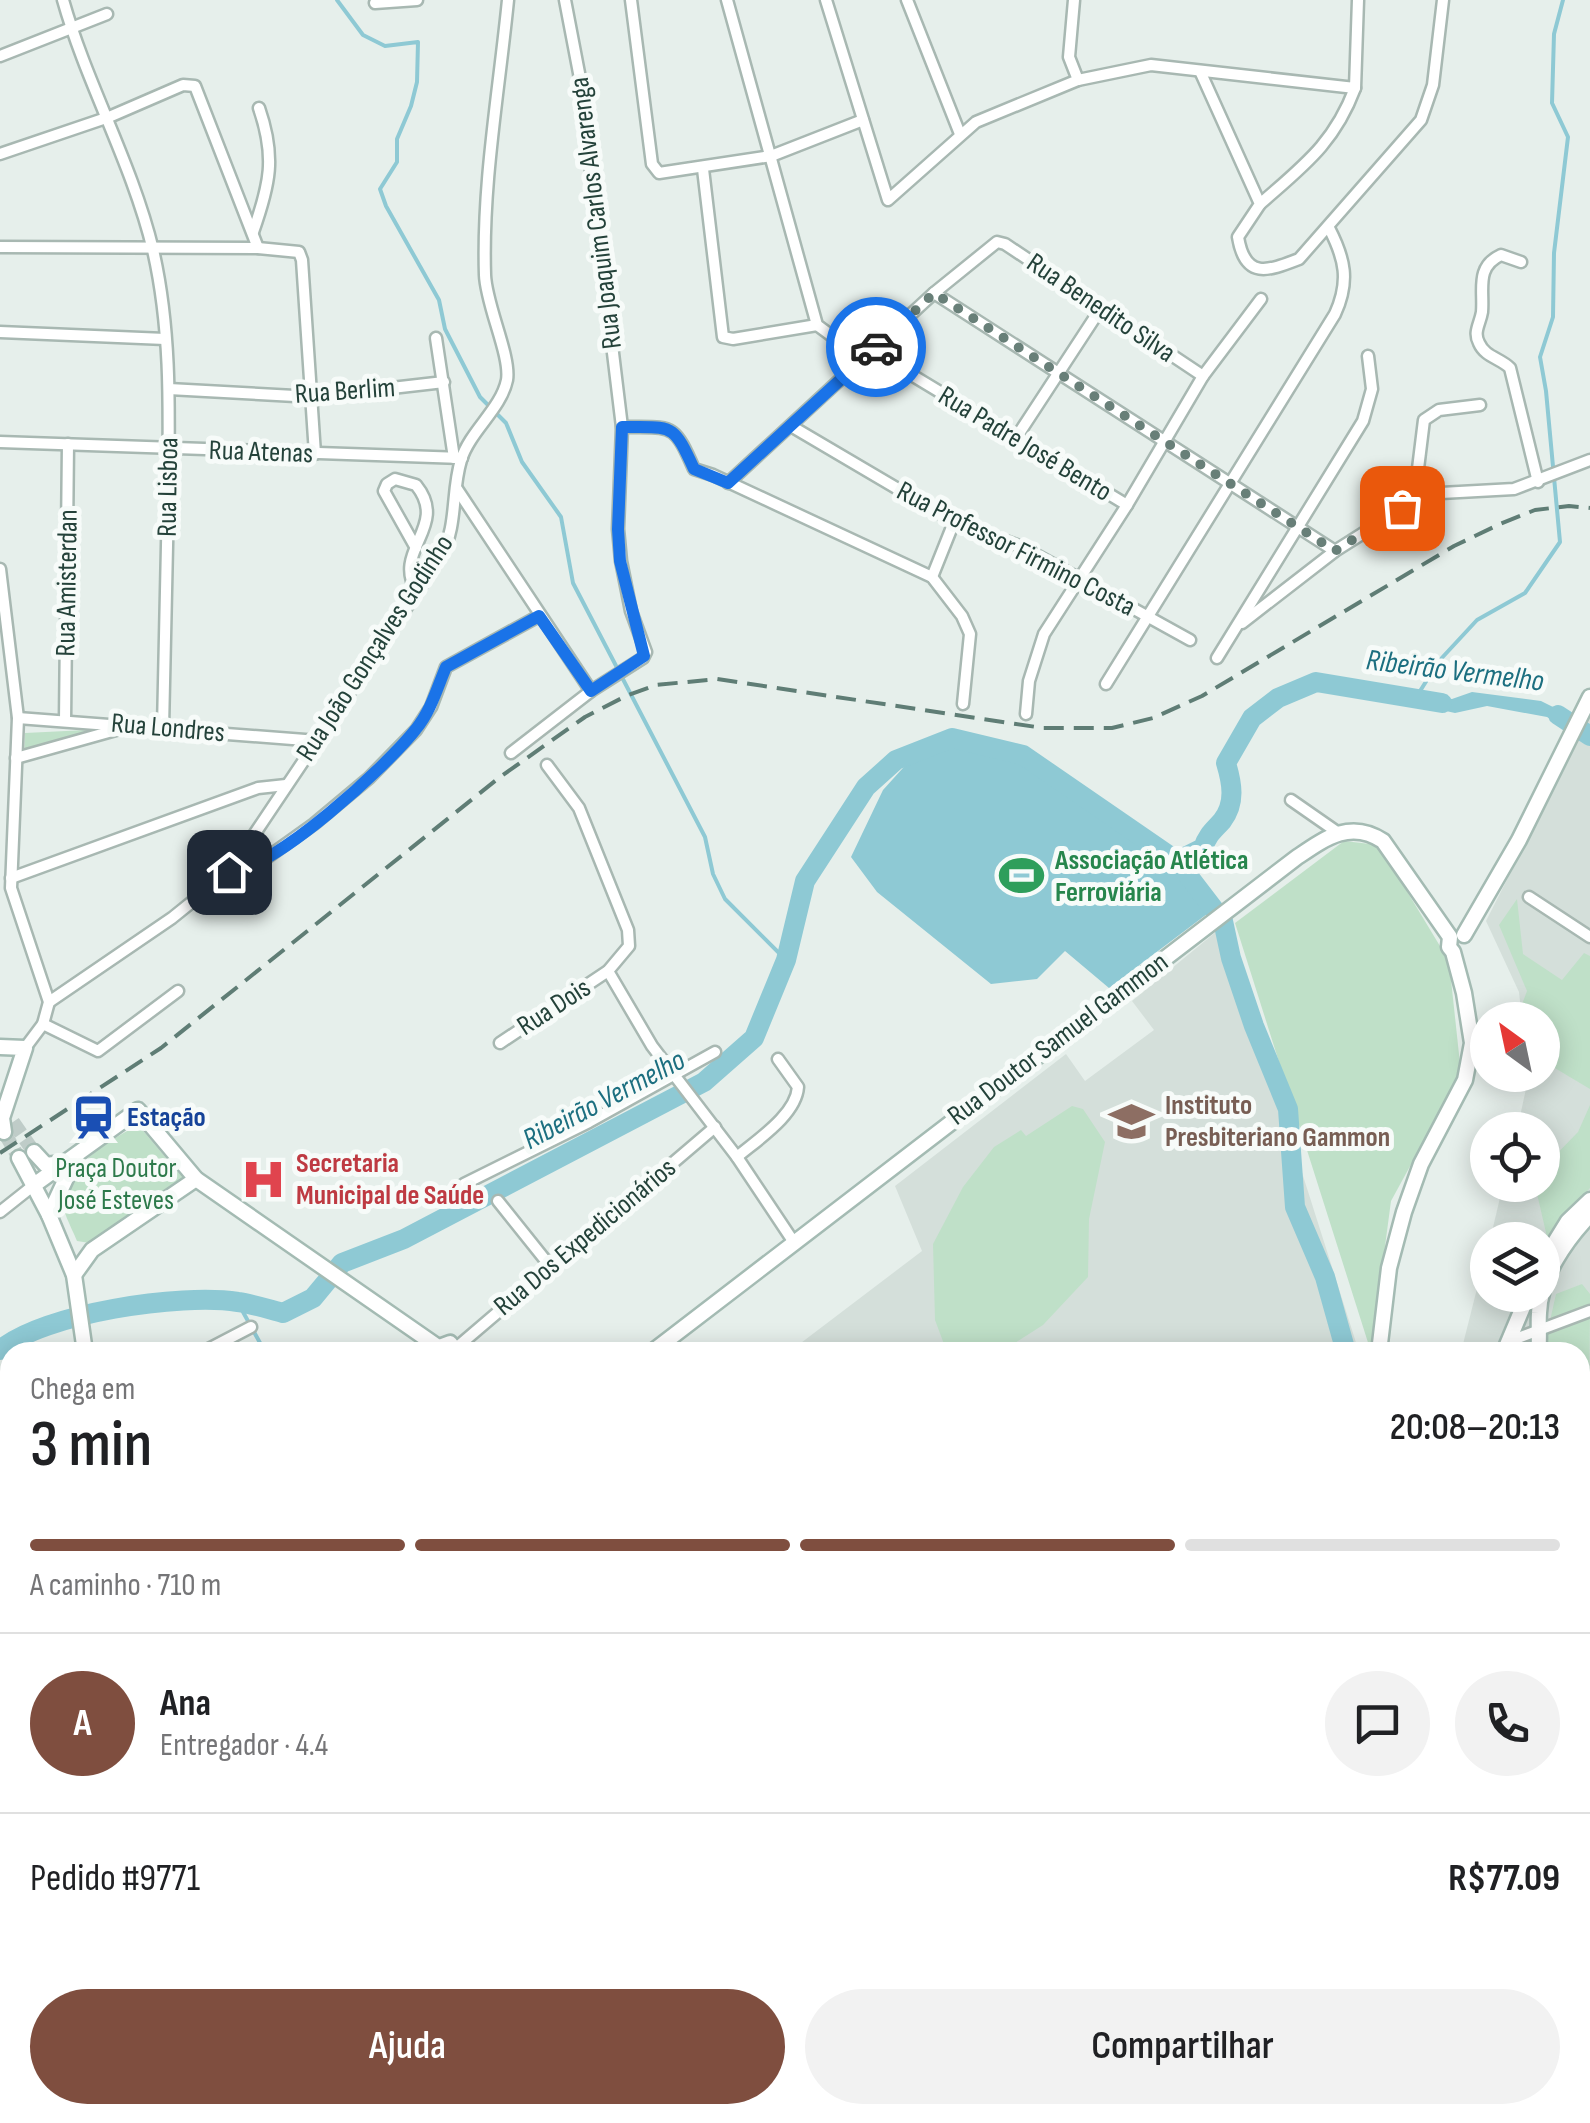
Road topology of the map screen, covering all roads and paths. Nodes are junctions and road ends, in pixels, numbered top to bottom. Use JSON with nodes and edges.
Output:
{"nodes":[{"id":1,"x":63,"y":0,"type":"edge"},
{"id":2,"x":417,"y":0,"type":"edge"},
{"id":3,"x":508,"y":0,"type":"edge"},
{"id":4,"x":565,"y":0,"type":"edge"},
{"id":5,"x":631,"y":0,"type":"edge"},
{"id":6,"x":727,"y":0,"type":"edge"},
{"id":7,"x":826,"y":0,"type":"edge"},
{"id":8,"x":907,"y":0,"type":"edge"},
{"id":9,"x":1074,"y":0,"type":"edge"},
{"id":10,"x":1358,"y":0,"type":"edge"},
{"id":11,"x":1443,"y":0,"type":"edge"},
{"id":12,"x":375,"y":3,"type":"dead end"},
{"id":13,"x":107,"y":14,"type":"dead end"},
{"id":14,"x":72,"y":29,"type":"junction"},
{"id":15,"x":0,"y":56,"type":"edge"},
{"id":16,"x":1200,"y":71,"type":"junction"},
{"id":17,"x":1078,"y":80,"type":"junction"},
{"id":18,"x":1354,"y":88,"type":"junction"},
{"id":19,"x":260,"y":108,"type":"dead end"},
{"id":20,"x":109,"y":117,"type":"junction"},
{"id":21,"x":864,"y":120,"type":"junction"},
{"id":22,"x":960,"y":134,"type":"junction"},
{"id":23,"x":0,"y":154,"type":"edge"},
{"id":24,"x":772,"y":156,"type":"junction"},
{"id":25,"x":702,"y":169,"type":"junction"},
{"id":26,"x":1260,"y":204,"type":"junction"},
{"id":27,"x":1329,"y":228,"type":"junction"},
{"id":28,"x":252,"y":233,"type":"junction"},
{"id":29,"x":0,"y":247,"type":"edge"},
{"id":30,"x":152,"y":248,"type":"junction"},
{"id":31,"x":258,"y":248,"type":"junction"},
{"id":32,"x":1522,"y":262,"type":"dead end"},
{"id":33,"x":934,"y":293,"type":"junction"},
{"id":34,"x":1261,"y":299,"type":"dead end"},
{"id":35,"x":1100,"y":308,"type":"junction"},
{"id":36,"x":816,"y":325,"type":"junction"},
{"id":37,"x":0,"y":332,"type":"edge"},
{"id":38,"x":165,"y":338,"type":"junction"},
{"id":39,"x":436,"y":338,"type":"dead end"},
{"id":40,"x":868,"y":355,"type":"junction"},
{"id":41,"x":1368,"y":356,"type":"dead end"},
{"id":42,"x":1059,"y":373,"type":"junction"},
{"id":43,"x":1202,"y":376,"type":"junction"},
{"id":44,"x":444,"y":382,"type":"junction"},
{"id":45,"x":169,"y":389,"type":"junction"},
{"id":46,"x":312,"y":397,"type":"junction"},
{"id":47,"x":1480,"y":405,"type":"dead end"},
{"id":48,"x":792,"y":426,"type":"junction"},
{"id":49,"x":622,"y":427,"type":"junction"},
{"id":50,"x":1016,"y":438,"type":"junction"},
{"id":51,"x":1165,"y":439,"type":"junction"},
{"id":52,"x":0,"y":442,"type":"edge"},
{"id":53,"x":68,"y":444,"type":"junction"},
{"id":54,"x":168,"y":448,"type":"junction"},
{"id":55,"x":316,"y":454,"type":"junction"},
{"id":56,"x":458,"y":458,"type":"junction"},
{"id":57,"x":1590,"y":460,"type":"edge"},
{"id":58,"x":1232,"y":482,"type":"junction"},
{"id":59,"x":1538,"y":482,"type":"junction"},
{"id":60,"x":728,"y":483,"type":"junction"},
{"id":61,"x":457,"y":488,"type":"junction"},
{"id":62,"x":1414,"y":501,"type":"junction"},
{"id":63,"x":1127,"y":505,"type":"junction"},
{"id":64,"x":954,"y":522,"type":"junction"},
{"id":65,"x":1299,"y":525,"type":"junction"},
{"id":66,"x":416,"y":548,"type":"junction"},
{"id":67,"x":1335,"y":551,"type":"junction"},
{"id":68,"x":0,"y":569,"type":"edge"},
{"id":69,"x":932,"y":577,"type":"junction"},
{"id":70,"x":1079,"y":578,"type":"junction"},
{"id":71,"x":417,"y":592,"type":"junction"},
{"id":72,"x":539,"y":616,"type":"junction"},
{"id":73,"x":1146,"y":616,"type":"junction"},
{"id":74,"x":1242,"y":623,"type":"junction"},
{"id":75,"x":1190,"y":640,"type":"dead end"},
{"id":76,"x":1217,"y":658,"type":"dead end"},
{"id":77,"x":1106,"y":684,"type":"dead end"},
{"id":78,"x":591,"y":691,"type":"junction"},
{"id":79,"x":1590,"y":696,"type":"edge"},
{"id":80,"x":963,"y":704,"type":"dead end"},
{"id":81,"x":1026,"y":714,"type":"dead end"},
{"id":82,"x":18,"y":718,"type":"junction"},
{"id":83,"x":65,"y":721,"type":"junction"},
{"id":84,"x":129,"y":727,"type":"junction"},
{"id":85,"x":163,"y":728,"type":"junction"},
{"id":86,"x":318,"y":741,"type":"junction"},
{"id":87,"x":511,"y":752,"type":"dead end"},
{"id":88,"x":16,"y":758,"type":"junction"},
{"id":89,"x":547,"y":765,"type":"dead end"},
{"id":90,"x":286,"y":784,"type":"junction"},
{"id":91,"x":1291,"y":800,"type":"dead end"},
{"id":92,"x":1337,"y":832,"type":"junction"},
{"id":93,"x":229,"y":872,"type":"junction"},
{"id":94,"x":11,"y":878,"type":"junction"},
{"id":95,"x":1530,"y":897,"type":"dead end"},
{"id":96,"x":1590,"y":937,"type":"edge"},
{"id":97,"x":1456,"y":941,"type":"junction"},
{"id":98,"x":608,"y":971,"type":"junction"},
{"id":99,"x":178,"y":992,"type":"dead end"},
{"id":100,"x":49,"y":1002,"type":"junction"},
{"id":101,"x":43,"y":1024,"type":"junction"},
{"id":102,"x":500,"y":1042,"type":"dead end"},
{"id":103,"x":0,"y":1047,"type":"edge"},
{"id":104,"x":25,"y":1048,"type":"junction"},
{"id":105,"x":716,"y":1052,"type":"dead end"},
{"id":106,"x":778,"y":1059,"type":"dead end"},
{"id":107,"x":675,"y":1078,"type":"junction"},
{"id":108,"x":8,"y":1127,"type":"tunnel mouth"},
{"id":109,"x":714,"y":1128,"type":"junction"},
{"id":110,"x":76,"y":1156,"type":"junction"},
{"id":111,"x":737,"y":1157,"type":"junction"},
{"id":112,"x":196,"y":1179,"type":"junction"},
{"id":113,"x":464,"y":1184,"type":"dead end"},
{"id":114,"x":34,"y":1185,"type":"junction"},
{"id":115,"x":1590,"y":1200,"type":"edge"},
{"id":116,"x":498,"y":1201,"type":"dead end"},
{"id":117,"x":0,"y":1212,"type":"edge"},
{"id":118,"x":49,"y":1215,"type":"junction"},
{"id":119,"x":1590,"y":1215,"type":"edge"},
{"id":120,"x":1560,"y":1234,"type":"edge"},
{"id":121,"x":61,"y":1244,"type":"junction"},
{"id":122,"x":795,"y":1244,"type":"junction"},
{"id":123,"x":92,"y":1250,"type":"junction"},
{"id":124,"x":550,"y":1266,"type":"junction"},
{"id":125,"x":74,"y":1275,"type":"junction"},
{"id":126,"x":1590,"y":1311,"type":"edge"},
{"id":127,"x":1521,"y":1312,"type":"edge"},
{"id":128,"x":251,"y":1327,"type":"dead end"},
{"id":129,"x":1540,"y":1332,"type":"junction"},
{"id":130,"x":84,"y":1342,"type":"edge"},
{"id":131,"x":223,"y":1342,"type":"edge"},
{"id":132,"x":436,"y":1342,"type":"edge"},
{"id":133,"x":458,"y":1342,"type":"edge"},
{"id":134,"x":665,"y":1342,"type":"edge"},
{"id":135,"x":1380,"y":1342,"type":"edge"},
{"id":136,"x":1509,"y":1342,"type":"edge"},
{"id":137,"x":1518,"y":1342,"type":"edge"},
{"id":138,"x":1539,"y":1342,"type":"edge"}],
"edges":[{"from":1,"to":14,"type":"street","name":"Rua Lisboa"},
{"from":2,"to":12,"type":"street"},
{"from":3,"to":56,"type":"street","name":"Rua João Gonçalves Godinho"},
{"from":4,"to":49,"type":"street","name":"Rua Joaquim Carlos Alvarenga"},
{"from":5,"to":25,"type":"street"},
{"from":6,"to":24,"type":"street"},
{"from":7,"to":21,"type":"street"},
{"from":8,"to":22,"type":"street"},
{"from":9,"to":17,"type":"street"},
{"from":10,"to":18,"type":"street"},
{"from":11,"to":27,"type":"street"},
{"from":13,"to":14,"type":"street"},
{"from":14,"to":15,"type":"street"},
{"from":14,"to":20,"type":"street","name":"Rua Lisboa"},
{"from":16,"to":17,"type":"street"},
{"from":16,"to":18,"type":"street"},
{"from":16,"to":26,"type":"street"},
{"from":17,"to":22,"type":"street"},
{"from":18,"to":26,"type":"street"},
{"from":19,"to":28,"type":"street"},
{"from":20,"to":23,"type":"street"},
{"from":20,"to":28,"type":"street"},
{"from":20,"to":30,"type":"street","name":"Rua Lisboa"},
{"from":21,"to":22,"type":"street"},
{"from":21,"to":24,"type":"street"},
{"from":24,"to":25,"type":"street"},
{"from":24,"to":36,"type":"street"},
{"from":25,"to":36,"type":"street"},
{"from":26,"to":27,"type":"street"},
{"from":27,"to":58,"type":"street"},
{"from":28,"to":31,"type":"street"},
{"from":29,"to":30,"type":"street"},
{"from":30,"to":31,"type":"street"},
{"from":30,"to":38,"type":"street","name":"Rua Lisboa"},
{"from":31,"to":46,"type":"street"},
{"from":32,"to":59,"type":"street"},
{"from":33,"to":35,"type":"street","name":"Rua Benedito Silva"},
{"from":33,"to":40,"type":"street"},
{"from":33,"to":42,"type":"street"},
{"from":34,"to":43,"type":"street"},
{"from":35,"to":42,"type":"street"},
{"from":35,"to":43,"type":"street","name":"Rua Benedito Silva"},
{"from":36,"to":40,"type":"street","name":"Rua Padre José Bento"},
{"from":37,"to":38,"type":"street"},
{"from":38,"to":45,"type":"street","name":"Rua Lisboa"},
{"from":39,"to":44,"type":"street"},
{"from":40,"to":48,"type":"street"},
{"from":40,"to":50,"type":"street","name":"Rua Padre José Bento"},
{"from":41,"to":65,"type":"street"},
{"from":42,"to":50,"type":"street"},
{"from":42,"to":51,"type":"street"},
{"from":43,"to":51,"type":"street"},
{"from":44,"to":46,"type":"street","name":"Rua Berlim"},
{"from":44,"to":56,"type":"street"},
{"from":45,"to":46,"type":"street","name":"Rua Berlim"},
{"from":45,"to":54,"type":"street","name":"Rua Lisboa"},
{"from":46,"to":55,"type":"street"},
{"from":47,"to":62,"type":"street"},
{"from":48,"to":60,"type":"street"},
{"from":48,"to":64,"type":"street","name":"Rua Professor Firmino Costa"},
{"from":49,"to":60,"type":"street"},
{"from":49,"to":78,"type":"street","name":"Rua Joaquim Carlos Alvarenga"},
{"from":50,"to":63,"type":"street","name":"Rua Padre José Bento"},
{"from":51,"to":58,"type":"street"},
{"from":51,"to":63,"type":"street"},
{"from":52,"to":53,"type":"street","name":"Rua Atenas"},
{"from":53,"to":54,"type":"street","name":"Rua Atenas"},
{"from":53,"to":83,"type":"street","name":"Rua Amisterdan"},
{"from":54,"to":55,"type":"street","name":"Rua Atenas"},
{"from":54,"to":85,"type":"street","name":"Rua Lisboa"},
{"from":55,"to":56,"type":"street","name":"Rua Atenas"},
{"from":56,"to":61,"type":"street","name":"Rua João Gonçalves Godinho"},
{"from":57,"to":59,"type":"street"},
{"from":58,"to":65,"type":"street"},
{"from":58,"to":73,"type":"street"},
{"from":59,"to":62,"type":"street"},
{"from":60,"to":69,"type":"street"},
{"from":61,"to":71,"type":"street","name":"Rua João Gonçalves Godinho"},
{"from":61,"to":72,"type":"street"},
{"from":62,"to":67,"type":"street"},
{"from":63,"to":70,"type":"street"},
{"from":64,"to":69,"type":"street"},
{"from":64,"to":70,"type":"street","name":"Rua Professor Firmino Costa"},
{"from":65,"to":67,"type":"street"},
{"from":65,"to":74,"type":"street"},
{"from":66,"to":66,"type":"street"},
{"from":66,"to":71,"type":"street"},
{"from":67,"to":74,"type":"street"},
{"from":68,"to":82,"type":"street"},
{"from":69,"to":80,"type":"street"},
{"from":70,"to":73,"type":"street","name":"Rua Professor Firmino Costa"},
{"from":70,"to":81,"type":"street"},
{"from":71,"to":86,"type":"street","name":"Rua João Gonçalves Godinho"},
{"from":72,"to":78,"type":"street"},
{"from":72,"to":93,"type":"street"},
{"from":73,"to":75,"type":"street","name":"Rua Professor Firmino Costa"},
{"from":73,"to":77,"type":"street"},
{"from":74,"to":76,"type":"street"},
{"from":78,"to":87,"type":"street"},
{"from":79,"to":97,"type":"main road"},
{"from":82,"to":83,"type":"street","name":"Rua Londres"},
{"from":82,"to":88,"type":"street"},
{"from":83,"to":84,"type":"street","name":"Rua Londres"},
{"from":84,"to":85,"type":"street","name":"Rua Londres"},
{"from":84,"to":88,"type":"street"},
{"from":85,"to":86,"type":"street","name":"Rua Londres"},
{"from":86,"to":90,"type":"street","name":"Rua João Gonçalves Godinho"},
{"from":88,"to":94,"type":"street"},
{"from":89,"to":98,"type":"street"},
{"from":90,"to":93,"type":"street","name":"Rua João Gonçalves Godinho"},
{"from":90,"to":94,"type":"street"},
{"from":91,"to":92,"type":"street"},
{"from":92,"to":97,"type":"main road"},
{"from":92,"to":122,"type":"main road","name":"Rua Doutor Samuel Gammon"},
{"from":93,"to":100,"type":"street"},
{"from":94,"to":100,"type":"street"},
{"from":95,"to":96,"type":"street"},
{"from":97,"to":135,"type":"main road"},
{"from":98,"to":102,"type":"street","name":"Rua Dois"},
{"from":98,"to":107,"type":"street"},
{"from":99,"to":101,"type":"street"},
{"from":100,"to":101,"type":"street"},
{"from":101,"to":104,"type":"street"},
{"from":103,"to":104,"type":"main road"},
{"from":104,"to":108,"type":"main road"},
{"from":105,"to":107,"type":"street"},
{"from":106,"to":111,"type":"street"},
{"from":107,"to":109,"type":"street"},
{"from":107,"to":113,"type":"street"},
{"from":109,"to":111,"type":"street"},
{"from":109,"to":124,"type":"street","name":"Rua Dos Expedicionários"},
{"from":110,"to":112,"type":"main road"},
{"from":110,"to":114,"type":"main road"},
{"from":110,"to":114,"type":"main road"},
{"from":110,"to":118,"type":"main road"},
{"from":111,"to":122,"type":"street"},
{"from":112,"to":123,"type":"main road"},
{"from":112,"to":132,"type":"main road"},
{"from":114,"to":117,"type":"street"},
{"from":114,"to":118,"type":"main road"},
{"from":115,"to":120,"type":"main road"},
{"from":116,"to":124,"type":"street"},
{"from":118,"to":121,"type":"main road"},
{"from":119,"to":129,"type":"main road"},
{"from":121,"to":123,"type":"main road"},
{"from":121,"to":125,"type":"main road"},
{"from":122,"to":134,"type":"main road","name":"Rua Doutor Samuel Gammon"},
{"from":123,"to":125,"type":"main road"},
{"from":124,"to":133,"type":"street","name":"Rua Dos Expedicionários"},
{"from":125,"to":130,"type":"main road"},
{"from":126,"to":129,"type":"street"},
{"from":127,"to":136,"type":"main road"},
{"from":128,"to":131,"type":"street"},
{"from":129,"to":137,"type":"street"},
{"from":129,"to":138,"type":"main road"}]}
